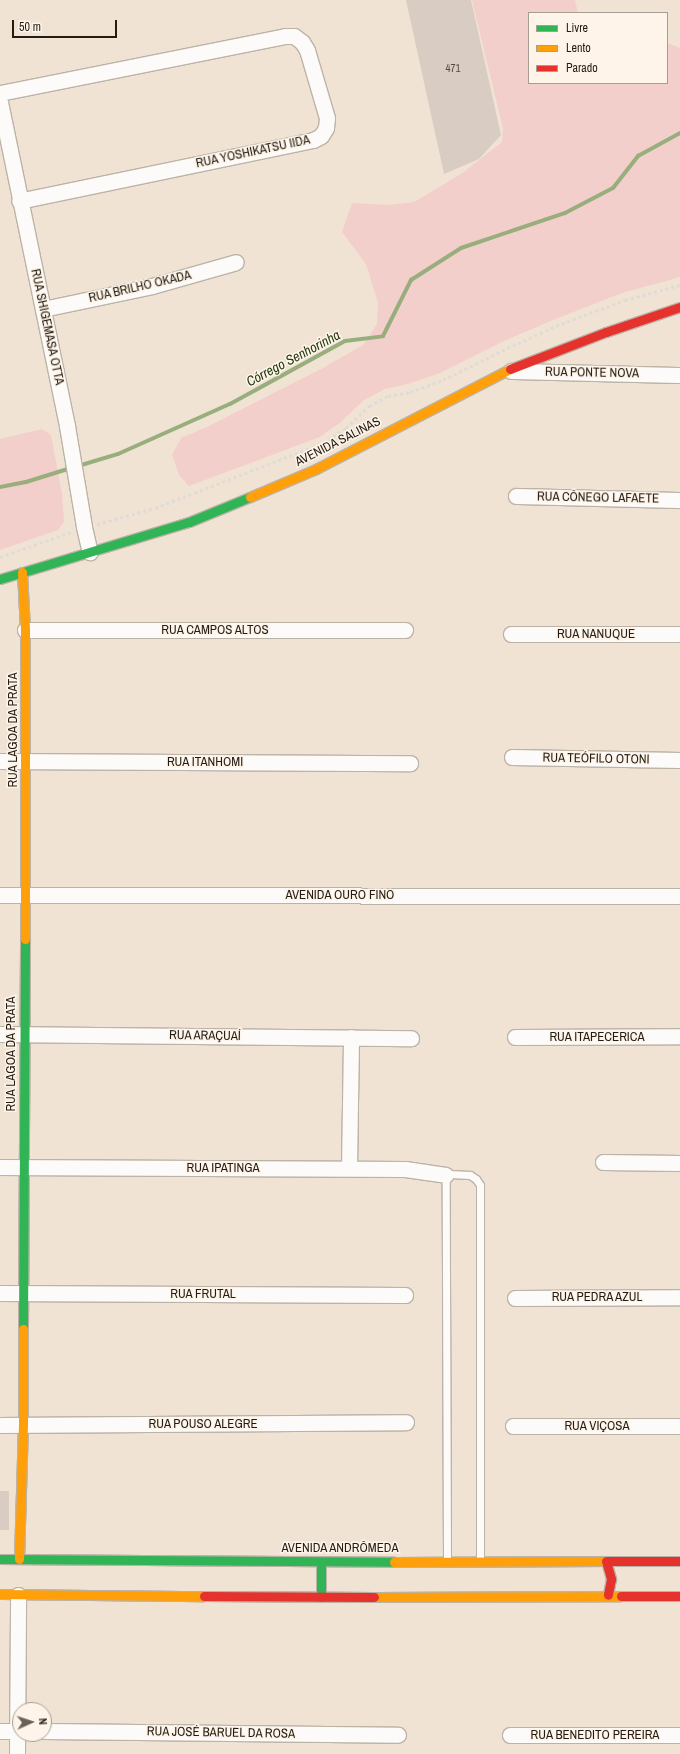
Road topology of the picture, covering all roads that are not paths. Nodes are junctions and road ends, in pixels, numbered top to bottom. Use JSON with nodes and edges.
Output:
{"nodes":[{"id":1,"x":0,"y":93,"type":"edge"},
{"id":2,"x":0,"y":102,"type":"edge"},
{"id":3,"x":19,"y":201,"type":"junction"},
{"id":4,"x":236,"y":262,"type":"dead end"},
{"id":5,"x":680,"y":307,"type":"edge"},
{"id":6,"x":43,"y":309,"type":"junction"},
{"id":7,"x":505,"y":371,"type":"junction"},
{"id":8,"x":680,"y":375,"type":"edge"},
{"id":9,"x":516,"y":496,"type":"dead end"},
{"id":10,"x":680,"y":500,"type":"edge"},
{"id":11,"x":90,"y":552,"type":"junction"},
{"id":12,"x":22,"y":572,"type":"junction"},
{"id":13,"x":0,"y":579,"type":"edge"},
{"id":14,"x":25,"y":630,"type":"junction"},
{"id":15,"x":405,"y":630,"type":"dead end"},
{"id":16,"x":511,"y":634,"type":"dead end"},
{"id":17,"x":680,"y":634,"type":"edge"},
{"id":18,"x":512,"y":757,"type":"dead end"},
{"id":19,"x":680,"y":760,"type":"edge"},
{"id":20,"x":0,"y":761,"type":"edge"},
{"id":21,"x":26,"y":761,"type":"junction"},
{"id":22,"x":410,"y":763,"type":"dead end"},
{"id":23,"x":0,"y":894,"type":"edge"},
{"id":24,"x":25,"y":894,"type":"junction"},
{"id":25,"x":680,"y":896,"type":"edge"},
{"id":26,"x":0,"y":1034,"type":"edge"},
{"id":27,"x":25,"y":1034,"type":"junction"},
{"id":28,"x":680,"y":1036,"type":"edge"},
{"id":29,"x":351,"y":1037,"type":"junction"},
{"id":30,"x":515,"y":1037,"type":"dead end"},
{"id":31,"x":411,"y":1038,"type":"dead end"},
{"id":32,"x":603,"y":1162,"type":"dead end"},
{"id":33,"x":680,"y":1162,"type":"edge"},
{"id":34,"x":0,"y":1167,"type":"edge"},
{"id":35,"x":24,"y":1167,"type":"junction"},
{"id":36,"x":349,"y":1168,"type":"junction"},
{"id":37,"x":446,"y":1175,"type":"junction"},
{"id":38,"x":0,"y":1293,"type":"edge"},
{"id":39,"x":24,"y":1293,"type":"junction"},
{"id":40,"x":405,"y":1295,"type":"dead end"},
{"id":41,"x":680,"y":1297,"type":"edge"},
{"id":42,"x":515,"y":1298,"type":"dead end"},
{"id":43,"x":406,"y":1422,"type":"dead end"},
{"id":44,"x":0,"y":1425,"type":"edge"},
{"id":45,"x":23,"y":1425,"type":"junction"},
{"id":46,"x":513,"y":1426,"type":"dead end"},
{"id":47,"x":680,"y":1426,"type":"edge"},
{"id":48,"x":0,"y":1559,"type":"edge"},
{"id":49,"x":19,"y":1559,"type":"junction"},
{"id":50,"x":480,"y":1560,"type":"junction"},
{"id":51,"x":606,"y":1560,"type":"junction"},
{"id":52,"x":447,"y":1561,"type":"junction"},
{"id":53,"x":680,"y":1561,"type":"edge"},
{"id":54,"x":321,"y":1562,"type":"junction"},
{"id":55,"x":0,"y":1594,"type":"edge"},
{"id":56,"x":18,"y":1595,"type":"junction"},
{"id":57,"x":608,"y":1595,"type":"junction"},
{"id":58,"x":680,"y":1596,"type":"edge"},
{"id":59,"x":321,"y":1597,"type":"junction"},
{"id":60,"x":19,"y":1702,"type":"edge"},
{"id":61,"x":0,"y":1731,"type":"edge"},
{"id":62,"x":12,"y":1731,"type":"edge"},
{"id":63,"x":52,"y":1731,"type":"edge"},
{"id":64,"x":398,"y":1735,"type":"dead end"},
{"id":65,"x":510,"y":1735,"type":"dead end"},
{"id":66,"x":680,"y":1735,"type":"edge"},
{"id":67,"x":19,"y":1742,"type":"edge"},
{"id":68,"x":18,"y":1754,"type":"edge"}],
"edges":[{"from":1,"to":3,"type":"street","name":"RUA YOSHIKATSU IIDA"},
{"from":2,"to":3,"type":"street","name":"RUA SHIGEMASA OTTA"},
{"from":3,"to":6,"type":"street","name":"RUA SHIGEMASA OTTA"},
{"from":4,"to":6,"type":"street","name":"RUA BRILHO OKADA"},
{"from":5,"to":7,"type":"street","name":"AVENIDA SALINAS"},
{"from":6,"to":11,"type":"street","name":"RUA SHIGEMASA OTTA"},
{"from":7,"to":8,"type":"street","name":"RUA PONTE NOVA"},
{"from":7,"to":11,"type":"street","name":"AVENIDA SALINAS"},
{"from":9,"to":10,"type":"street","name":"RUA CÔNEGO LAFAETE"},
{"from":11,"to":12,"type":"street","name":"AVENIDA SALINAS"},
{"from":12,"to":13,"type":"street","name":"AVENIDA SALINAS"},
{"from":12,"to":14,"type":"street","name":"RUA LAGOA DA PRATA"},
{"from":14,"to":15,"type":"street","name":"RUA CAMPOS ALTOS"},
{"from":14,"to":21,"type":"street","name":"RUA LAGOA DA PRATA"},
{"from":16,"to":17,"type":"street","name":"RUA NANUQUE"},
{"from":18,"to":19,"type":"street","name":"RUA TEÓFILO OTONI"},
{"from":20,"to":21,"type":"street","name":"RUA ITANHOMI"},
{"from":21,"to":22,"type":"street","name":"RUA ITANHOMI"},
{"from":21,"to":24,"type":"street","name":"RUA LAGOA DA PRATA"},
{"from":23,"to":24,"type":"street","name":"AVENIDA OURO FINO"},
{"from":24,"to":25,"type":"street","name":"AVENIDA OURO FINO"},
{"from":24,"to":27,"type":"street","name":"RUA LAGOA DA PRATA"},
{"from":26,"to":27,"type":"street","name":"RUA ARAÇUAÍ"},
{"from":27,"to":29,"type":"street","name":"RUA ARAÇUAÍ"},
{"from":27,"to":35,"type":"street","name":"RUA LAGOA DA PRATA"},
{"from":28,"to":30,"type":"street","name":"RUA ITAPECERICA"},
{"from":29,"to":31,"type":"street","name":"RUA ARAÇUAÍ"},
{"from":29,"to":36,"type":"street"},
{"from":32,"to":33,"type":"street"},
{"from":34,"to":35,"type":"street","name":"RUA IPATINGA"},
{"from":35,"to":36,"type":"street","name":"RUA IPATINGA"},
{"from":35,"to":39,"type":"street","name":"RUA LAGOA DA PRATA"},
{"from":36,"to":37,"type":"street","name":"RUA IPATINGA"},
{"from":37,"to":50,"type":"lane"},
{"from":37,"to":52,"type":"lane"},
{"from":38,"to":39,"type":"street","name":"RUA FRUTAL"},
{"from":39,"to":40,"type":"street","name":"RUA FRUTAL"},
{"from":39,"to":45,"type":"street","name":"RUA LAGOA DA PRATA"},
{"from":41,"to":42,"type":"street","name":"RUA PEDRA AZUL"},
{"from":43,"to":45,"type":"street","name":"RUA POUSO ALEGRE"},
{"from":44,"to":45,"type":"street","name":"RUA POUSO ALEGRE"},
{"from":45,"to":49,"type":"street","name":"RUA LAGOA DA PRATA"},
{"from":46,"to":47,"type":"street","name":"RUA VIÇOSA"},
{"from":48,"to":49,"type":"street","name":"AVENIDA ANDRÔMEDA"},
{"from":49,"to":54,"type":"street","name":"AVENIDA ANDRÔMEDA"},
{"from":50,"to":51,"type":"street","name":"AVENIDA ANDRÔMEDA"},
{"from":50,"to":52,"type":"street","name":"AVENIDA ANDRÔMEDA"},
{"from":51,"to":53,"type":"street","name":"AVENIDA ANDRÔMEDA"},
{"from":51,"to":57,"type":"street"},
{"from":52,"to":54,"type":"street","name":"AVENIDA ANDRÔMEDA"},
{"from":54,"to":59,"type":"street"},
{"from":55,"to":56,"type":"street"},
{"from":56,"to":59,"type":"street"},
{"from":56,"to":60,"type":"street"},
{"from":57,"to":58,"type":"street"},
{"from":57,"to":59,"type":"street"},
{"from":61,"to":62,"type":"street"},
{"from":63,"to":64,"type":"street","name":"RUA JOSÉ BARUEL DA ROSA"},
{"from":65,"to":66,"type":"street","name":"RUA BENEDITO PEREIRA"},
{"from":67,"to":68,"type":"street"}]}
